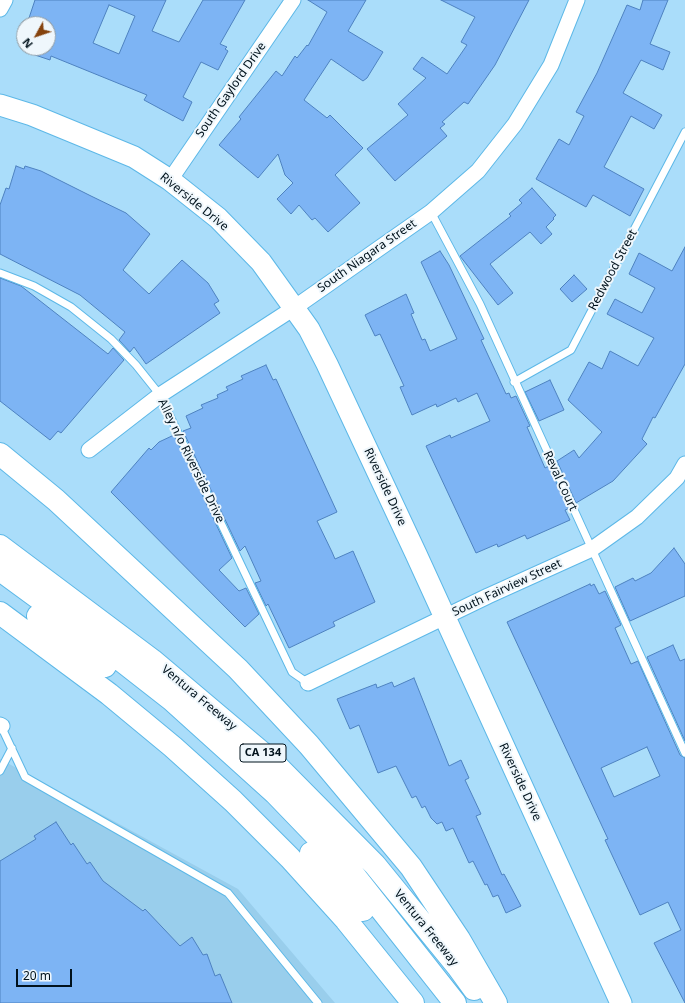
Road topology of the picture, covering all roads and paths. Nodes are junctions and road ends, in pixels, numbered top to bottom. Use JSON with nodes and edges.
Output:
{"nodes":[{"id":1,"x":5,"y":0,"type":"edge"},
{"id":2,"x":293,"y":0,"type":"edge"},
{"id":3,"x":577,"y":0,"type":"edge"},
{"id":4,"x":0,"y":9,"type":"edge"},
{"id":5,"x":0,"y":105,"type":"edge"},
{"id":6,"x":685,"y":132,"type":"edge"},
{"id":7,"x":170,"y":180,"type":"junction"},
{"id":8,"x":431,"y":212,"type":"junction"},
{"id":9,"x":0,"y":272,"type":"edge"},
{"id":10,"x":294,"y":308,"type":"junction"},
{"id":11,"x":514,"y":382,"type":"junction"},
{"id":12,"x":160,"y":395,"type":"junction"},
{"id":13,"x":89,"y":450,"type":"dead end"},
{"id":14,"x":0,"y":454,"type":"edge"},
{"id":15,"x":685,"y":464,"type":"edge"},
{"id":16,"x":0,"y":546,"type":"edge"},
{"id":17,"x":592,"y":549,"type":"junction"},
{"id":18,"x":0,"y":570,"type":"edge"},
{"id":19,"x":0,"y":588,"type":"edge"},
{"id":20,"x":3,"y":616,"type":"edge"},
{"id":21,"x":445,"y":617,"type":"junction"},
{"id":22,"x":308,"y":683,"type":"joint"},
{"id":23,"x":1,"y":726,"type":"edge"},
{"id":24,"x":683,"y":744,"type":"edge"},
{"id":25,"x":12,"y":748,"type":"junction"},
{"id":26,"x":685,"y":752,"type":"edge"},
{"id":27,"x":0,"y":771,"type":"edge"},
{"id":28,"x":318,"y":1003,"type":"edge"},
{"id":29,"x":413,"y":1003,"type":"edge"},
{"id":30,"x":439,"y":1003,"type":"edge"},
{"id":31,"x":455,"y":1003,"type":"edge"},
{"id":32,"x":484,"y":1003,"type":"edge"},
{"id":33,"x":496,"y":1003,"type":"edge"},
{"id":34,"x":621,"y":1003,"type":"edge"}],
"edges":[{"from":1,"to":4,"type":"street"},
{"from":2,"to":7,"type":"street","name":"South Gaylord Drive"},
{"from":3,"to":8,"type":"street","name":"South Niagara Street"},
{"from":5,"to":7,"type":"main road","name":"Riverside Drive"},
{"from":6,"to":11,"type":"lane","name":"Redwood Street"},
{"from":7,"to":10,"type":"main road","name":"Riverside Drive"},
{"from":8,"to":10,"type":"street","name":"South Niagara Street"},
{"from":8,"to":11,"type":"lane","name":"Reval Court"},
{"from":9,"to":12,"type":"lane","name":"Alley n/o Riverside Drive"},
{"from":10,"to":12,"type":"street","name":"South Niagara Street"},
{"from":10,"to":21,"type":"main road","name":"Riverside Drive"},
{"from":11,"to":17,"type":"lane","name":"Reval Court"},
{"from":12,"to":13,"type":"street","name":"South Niagara Street"},
{"from":12,"to":22,"type":"lane","name":"Alley n/o Riverside Drive"},
{"from":14,"to":33,"type":"highway"},
{"from":15,"to":17,"type":"street","name":"South Fairview Street"},
{"from":16,"to":32,"type":"highway","name":"Ventura Freeway","number":"CA 134"},
{"from":17,"to":21,"type":"street","name":"South Fairview Street"},
{"from":17,"to":24,"type":"lane","name":"Reval Court"},
{"from":18,"to":31,"type":"highway"},
{"from":19,"to":30,"type":"highway"},
{"from":20,"to":29,"type":"highway"},
{"from":21,"to":22,"type":"street","name":"South Fairview Street"},
{"from":21,"to":34,"type":"main road","name":"Riverside Drive"},
{"from":23,"to":25,"type":"lane"},
{"from":24,"to":26,"type":"lane","name":"Reval Court"},
{"from":25,"to":27,"type":"lane"},
{"from":25,"to":28,"type":"lane"}]}
